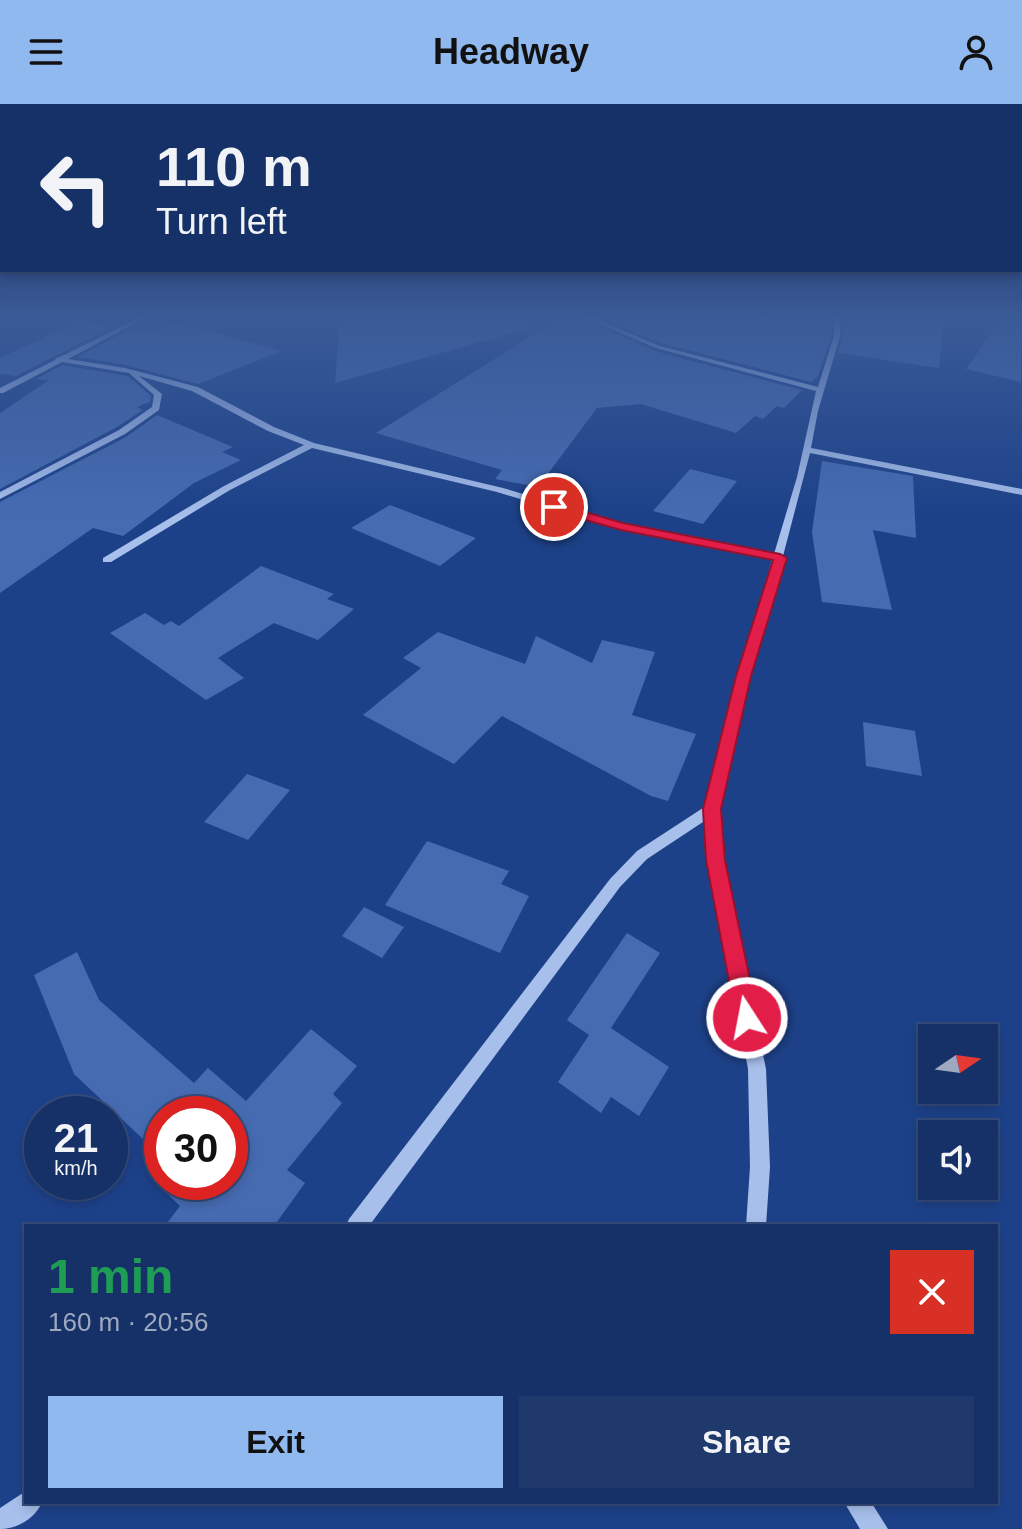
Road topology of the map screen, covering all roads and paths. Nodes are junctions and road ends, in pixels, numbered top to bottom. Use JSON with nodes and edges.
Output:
{"nodes":[{"id":1,"x":145,"y":384,"type":"edge"},
{"id":2,"x":178,"y":384,"type":"edge"},
{"id":3,"x":798,"y":384,"type":"edge"},
{"id":4,"x":822,"y":384,"type":"edge"},
{"id":5,"x":820,"y":390,"type":"junction"},
{"id":6,"x":311,"y":445,"type":"junction"},
{"id":7,"x":806,"y":450,"type":"junction"},
{"id":8,"x":1022,"y":492,"type":"edge"},
{"id":9,"x":0,"y":496,"type":"edge"},
{"id":10,"x":780,"y":558,"type":"junction"},
{"id":11,"x":107,"y":560,"type":"dead end"},
{"id":12,"x":712,"y":809,"type":"junction"},
{"id":13,"x":358,"y":1224,"type":"edge"},
{"id":14,"x":756,"y":1224,"type":"edge"},
{"id":15,"x":27,"y":1504,"type":"edge"},
{"id":16,"x":857,"y":1504,"type":"edge"},
{"id":17,"x":0,"y":1523,"type":"edge"},
{"id":18,"x":875,"y":1529,"type":"edge"}],
"edges":[{"from":1,"to":9,"type":"street"},
{"from":2,"to":6,"type":"street"},
{"from":3,"to":5,"type":"street"},
{"from":4,"to":5,"type":"street"},
{"from":5,"to":7,"type":"street"},
{"from":6,"to":10,"type":"street"},
{"from":6,"to":11,"type":"street"},
{"from":7,"to":8,"type":"street"},
{"from":7,"to":10,"type":"street"},
{"from":10,"to":12,"type":"street"},
{"from":12,"to":13,"type":"street"},
{"from":12,"to":14,"type":"street"},
{"from":15,"to":17,"type":"street"},
{"from":16,"to":18,"type":"street"}]}
